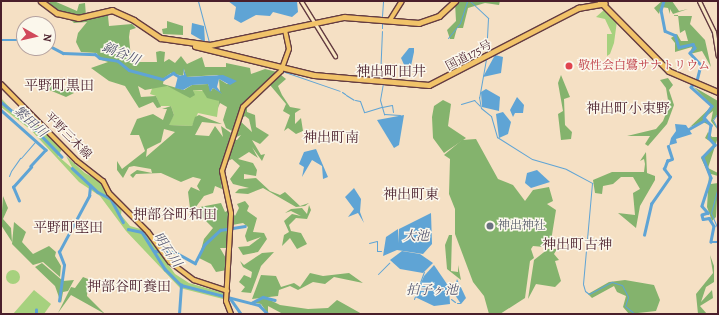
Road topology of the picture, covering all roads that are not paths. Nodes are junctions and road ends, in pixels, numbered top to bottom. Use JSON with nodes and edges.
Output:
{"nodes":[{"id":1,"x":41,"y":1,"type":"edge"},
{"id":2,"x":301,"y":1,"type":"edge"},
{"id":3,"x":402,"y":1,"type":"edge"},
{"id":4,"x":455,"y":1,"type":"edge"},
{"id":5,"x":699,"y":1,"type":"edge"},
{"id":6,"x":603,"y":2,"type":"edge"},
{"id":7,"x":390,"y":20,"type":"junction"},
{"id":8,"x":315,"y":23,"type":"junction"},
{"id":9,"x":285,"y":30,"type":"junction"},
{"id":10,"x":195,"y":44,"type":"junction"},
{"id":11,"x":335,"y":56,"type":"dead end"},
{"id":12,"x":718,"y":56,"type":"edge"},
{"id":13,"x":281,"y":68,"type":"junction"},
{"id":14,"x":1,"y":84,"type":"edge"},
{"id":15,"x":718,"y":91,"type":"edge"},
{"id":16,"x":226,"y":292,"type":"junction"},
{"id":17,"x":230,"y":314,"type":"edge"}],
"edges":[{"from":1,"to":10,"type":"highway","name":"国道175号"},
{"from":2,"to":8,"type":"main road"},
{"from":3,"to":7,"type":"main road"},
{"from":4,"to":7,"type":"highway","name":"国道175号"},
{"from":5,"to":12,"type":"main road"},
{"from":6,"to":13,"type":"highway","name":"国道175号"},
{"from":6,"to":15,"type":"highway","name":"国道175号"},
{"from":7,"to":8,"type":"highway","name":"国道175号"},
{"from":8,"to":9,"type":"highway","name":"国道175号"},
{"from":8,"to":11,"type":"main road"},
{"from":9,"to":10,"type":"highway","name":"国道175号"},
{"from":9,"to":13,"type":"main road"},
{"from":10,"to":13,"type":"highway","name":"国道175号"},
{"from":13,"to":16,"type":"main road"},
{"from":14,"to":16,"type":"main road","name":"平野三木線"},
{"from":16,"to":17,"type":"main road"}]}
